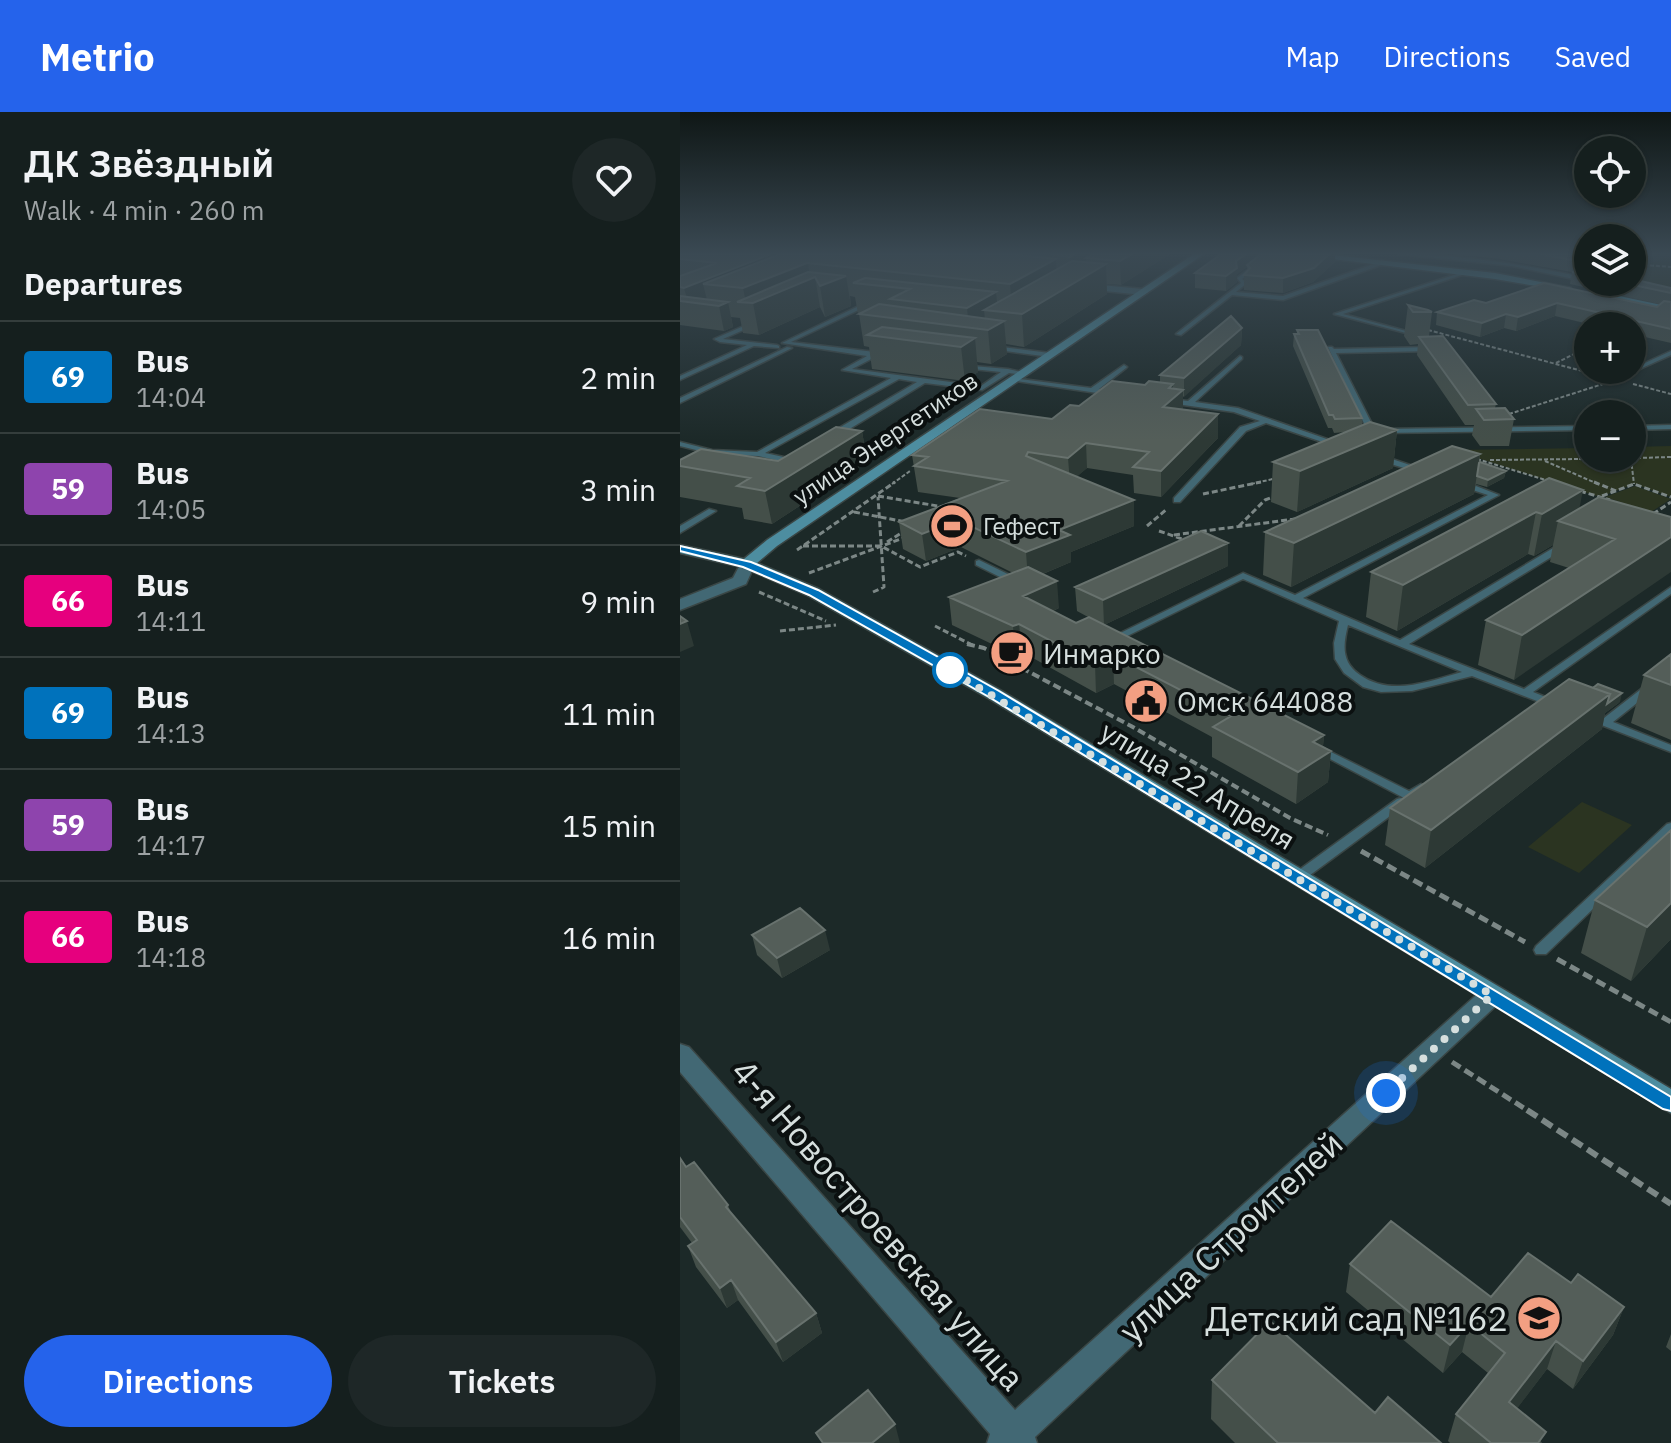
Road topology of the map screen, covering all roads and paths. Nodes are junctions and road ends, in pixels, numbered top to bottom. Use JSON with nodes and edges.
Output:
{"nodes":[{"id":1,"x":842,"y":316,"type":"edge"},
{"id":2,"x":1107,"y":316,"type":"edge"},
{"id":3,"x":1202,"y":316,"type":"edge"},
{"id":4,"x":1345,"y":316,"type":"edge"},
{"id":5,"x":765,"y":318,"type":"edge"},
{"id":6,"x":737,"y":322,"type":"dead end"},
{"id":7,"x":753,"y":324,"type":"junction"},
{"id":8,"x":1425,"y":329,"type":"edge"},
{"id":9,"x":1179,"y":334,"type":"dead end"},
{"id":10,"x":785,"y":343,"type":"junction"},
{"id":11,"x":1437,"y":343,"type":"edge"},
{"id":12,"x":754,"y":344,"type":"junction"},
{"id":13,"x":777,"y":347,"type":"junction"},
{"id":14,"x":985,"y":347,"type":"edge"},
{"id":15,"x":1447,"y":349,"type":"edge"},
{"id":16,"x":1013,"y":351,"type":"junction"},
{"id":17,"x":1671,"y":353,"type":"edge"},
{"id":18,"x":875,"y":354,"type":"junction"},
{"id":19,"x":1574,"y":354,"type":"edge"},
{"id":20,"x":1050,"y":355,"type":"junction"},
{"id":21,"x":890,"y":356,"type":"edge"},
{"id":22,"x":1003,"y":357,"type":"dead end"},
{"id":23,"x":1240,"y":358,"type":"dead end"},
{"id":24,"x":994,"y":362,"type":"dead end"},
{"id":25,"x":953,"y":364,"type":"edge"},
{"id":26,"x":1554,"y":364,"type":"junction"},
{"id":27,"x":1646,"y":364,"type":"edge"},
{"id":28,"x":1124,"y":367,"type":"dead end"},
{"id":29,"x":985,"y":368,"type":"junction"},
{"id":30,"x":1574,"y":369,"type":"edge"},
{"id":31,"x":1015,"y":375,"type":"junction"},
{"id":32,"x":898,"y":377,"type":"junction"},
{"id":33,"x":680,"y":378,"type":"edge"},
{"id":34,"x":923,"y":381,"type":"junction"},
{"id":35,"x":1603,"y":384,"type":"edge"},
{"id":36,"x":1632,"y":384,"type":"edge"},
{"id":37,"x":1092,"y":391,"type":"junction"},
{"id":38,"x":1671,"y":394,"type":"edge"},
{"id":39,"x":1120,"y":395,"type":"edge"},
{"id":40,"x":1162,"y":400,"type":"edge"},
{"id":41,"x":680,"y":401,"type":"edge"},
{"id":42,"x":1190,"y":403,"type":"junction"},
{"id":43,"x":1499,"y":417,"type":"joint"},
{"id":44,"x":1263,"y":422,"type":"junction"},
{"id":45,"x":1671,"y":427,"type":"edge"},
{"id":46,"x":1574,"y":428,"type":"edge"},
{"id":47,"x":1646,"y":428,"type":"edge"},
{"id":48,"x":1509,"y":430,"type":"junction"},
{"id":49,"x":1373,"y":432,"type":"junction"},
{"id":50,"x":680,"y":444,"type":"edge"},
{"id":51,"x":1370,"y":444,"type":"edge"},
{"id":52,"x":815,"y":446,"type":"edge"},
{"id":53,"x":1345,"y":447,"type":"edge"},
{"id":54,"x":804,"y":453,"type":"edge"},
{"id":55,"x":758,"y":454,"type":"junction"},
{"id":56,"x":1369,"y":454,"type":"edge"},
{"id":57,"x":1472,"y":457,"type":"edge"},
{"id":58,"x":1671,"y":457,"type":"edge"},
{"id":59,"x":1646,"y":458,"type":"edge"},
{"id":60,"x":1574,"y":459,"type":"edge"},
{"id":61,"x":792,"y":460,"type":"junction"},
{"id":62,"x":1542,"y":460,"type":"junction"},
{"id":63,"x":1484,"y":461,"type":"junction"},
{"id":64,"x":1411,"y":467,"type":"junction"},
{"id":65,"x":1633,"y":472,"type":"edge"},
{"id":66,"x":1398,"y":473,"type":"edge"},
{"id":67,"x":799,"y":474,"type":"edge"},
{"id":68,"x":1439,"y":476,"type":"edge"},
{"id":69,"x":1279,"y":478,"type":"edge"},
{"id":70,"x":1453,"y":481,"type":"edge"},
{"id":71,"x":1556,"y":483,"type":"edge"},
{"id":72,"x":1634,"y":484,"type":"junction"},
{"id":73,"x":1571,"y":488,"type":"edge"},
{"id":74,"x":1616,"y":491,"type":"junction"},
{"id":75,"x":1280,"y":494,"type":"edge"},
{"id":76,"x":1600,"y":497,"type":"junction"},
{"id":77,"x":1177,"y":500,"type":"junction"},
{"id":78,"x":1671,"y":500,"type":"edge"},
{"id":79,"x":1613,"y":501,"type":"edge"},
{"id":80,"x":937,"y":506,"type":"junction"},
{"id":81,"x":952,"y":509,"type":"edge"},
{"id":82,"x":712,"y":511,"type":"dead end"},
{"id":83,"x":854,"y":512,"type":"dead end"},
{"id":84,"x":926,"y":515,"type":"edge"},
{"id":85,"x":1662,"y":517,"type":"edge"},
{"id":86,"x":881,"y":518,"type":"junction"},
{"id":87,"x":1302,"y":518,"type":"edge"},
{"id":88,"x":1147,"y":526,"type":"dead end"},
{"id":89,"x":1239,"y":526,"type":"junction"},
{"id":90,"x":680,"y":530,"type":"edge"},
{"id":91,"x":1159,"y":531,"type":"dead end"},
{"id":92,"x":1174,"y":535,"type":"junction"},
{"id":93,"x":907,"y":536,"type":"edge"},
{"id":94,"x":1574,"y":540,"type":"edge"},
{"id":95,"x":1188,"y":541,"type":"edge"},
{"id":96,"x":803,"y":546,"type":"dead end"},
{"id":97,"x":881,"y":546,"type":"junction"},
{"id":98,"x":680,"y":549,"type":"edge"},
{"id":99,"x":979,"y":563,"type":"joint"},
{"id":100,"x":747,"y":564,"type":"junction"},
{"id":101,"x":803,"y":575,"type":"dead end"},
{"id":102,"x":1027,"y":587,"type":"edge"},
{"id":103,"x":1671,"y":590,"type":"edge"},
{"id":104,"x":759,"y":592,"type":"dead end"},
{"id":105,"x":873,"y":592,"type":"dead end"},
{"id":106,"x":1294,"y":599,"type":"junction"},
{"id":107,"x":680,"y":605,"type":"edge"},
{"id":108,"x":1344,"y":620,"type":"junction"},
{"id":109,"x":836,"y":625,"type":"junction"},
{"id":110,"x":935,"y":626,"type":"dead end"},
{"id":111,"x":780,"y":631,"type":"dead end"},
{"id":112,"x":845,"y":631,"type":"dead end"},
{"id":113,"x":1401,"y":644,"type":"junction"},
{"id":114,"x":1122,"y":648,"type":"edge"},
{"id":115,"x":1671,"y":671,"type":"edge"},
{"id":116,"x":1473,"y":672,"type":"junction"},
{"id":117,"x":1525,"y":693,"type":"junction"},
{"id":118,"x":1544,"y":700,"type":"junction"},
{"id":119,"x":1530,"y":709,"type":"edge"},
{"id":120,"x":1568,"y":709,"type":"edge"},
{"id":121,"x":1581,"y":714,"type":"edge"},
{"id":122,"x":1605,"y":723,"type":"junction"},
{"id":123,"x":1301,"y":739,"type":"edge"},
{"id":124,"x":1671,"y":749,"type":"edge"},
{"id":125,"x":1434,"y":778,"type":"edge"},
{"id":126,"x":1410,"y":796,"type":"junction"},
{"id":127,"x":1671,"y":827,"type":"edge"},
{"id":128,"x":1346,"y":842,"type":"junction"},
{"id":129,"x":1297,"y":878,"type":"junction"},
{"id":130,"x":1541,"y":950,"type":"junction"},
{"id":131,"x":1492,"y":995,"type":"junction"},
{"id":132,"x":1671,"y":1022,"type":"edge"},
{"id":133,"x":1432,"y":1051,"type":"junction"},
{"id":134,"x":680,"y":1054,"type":"edge"},
{"id":135,"x":1671,"y":1102,"type":"edge"},
{"id":136,"x":1671,"y":1204,"type":"edge"},
{"id":137,"x":1013,"y":1440,"type":"edge"}],
"edges":[{"from":1,"to":10,"type":"lane"},
{"from":2,"to":20,"type":"main road","name":"улица Энергетиков"},
{"from":3,"to":9,"type":"lane"},
{"from":4,"to":11,"type":"lane"},
{"from":5,"to":7,"type":"lane"},
{"from":6,"to":7,"type":"lane"},
{"from":7,"to":12,"type":"lane"},
{"from":8,"to":26,"type":"path"},
{"from":10,"to":13,"type":"lane"},
{"from":10,"to":18,"type":"lane"},
{"from":12,"to":13,"type":"lane"},
{"from":12,"to":33,"type":"lane"},
{"from":13,"to":41,"type":"lane"},
{"from":14,"to":16,"type":"lane"},
{"from":15,"to":49,"type":"lane"},
{"from":16,"to":20,"type":"lane"},
{"from":16,"to":22,"type":"lane"},
{"from":17,"to":27,"type":"lane"},
{"from":18,"to":21,"type":"lane"},
{"from":18,"to":32,"type":"lane"},
{"from":19,"to":26,"type":"path"},
{"from":20,"to":31,"type":"main road","name":"улица Энергетиков"},
{"from":23,"to":42,"type":"lane"},
{"from":24,"to":29,"type":"lane"},
{"from":25,"to":29,"type":"lane"},
{"from":26,"to":30,"type":"path"},
{"from":28,"to":37,"type":"lane"},
{"from":29,"to":31,"type":"lane"},
{"from":31,"to":34,"type":"lane"},
{"from":31,"to":37,"type":"lane"},
{"from":31,"to":100,"type":"main road","name":"улица Энергетиков"},
{"from":32,"to":34,"type":"lane"},
{"from":32,"to":55,"type":"lane"},
{"from":34,"to":52,"type":"lane"},
{"from":35,"to":43,"type":"path"},
{"from":36,"to":38,"type":"path"},
{"from":37,"to":39,"type":"lane"},
{"from":40,"to":42,"type":"lane"},
{"from":42,"to":44,"type":"lane"},
{"from":43,"to":48,"type":"lane"},
{"from":44,"to":53,"type":"lane"},
{"from":44,"to":77,"type":"lane"},
{"from":45,"to":47,"type":"lane"},
{"from":46,"to":48,"type":"lane"},
{"from":48,"to":49,"type":"lane"},
{"from":49,"to":51,"type":"lane"},
{"from":50,"to":55,"type":"lane"},
{"from":54,"to":61,"type":"lane"},
{"from":55,"to":61,"type":"lane"},
{"from":56,"to":64,"type":"lane"},
{"from":57,"to":63,"type":"path"},
{"from":58,"to":59,"type":"path"},
{"from":60,"to":62,"type":"path"},
{"from":61,"to":67,"type":"lane"},
{"from":62,"to":63,"type":"path"},
{"from":62,"to":74,"type":"path"},
{"from":63,"to":71,"type":"path"},
{"from":64,"to":66,"type":"lane"},
{"from":64,"to":68,"type":"lane"},
{"from":65,"to":72,"type":"path"},
{"from":69,"to":77,"type":"path"},
{"from":70,"to":106,"type":"lane"},
{"from":72,"to":74,"type":"path"},
{"from":72,"to":78,"type":"path"},
{"from":73,"to":76,"type":"path"},
{"from":74,"to":76,"type":"path"},
{"from":75,"to":89,"type":"path"},
{"from":76,"to":79,"type":"path"},
{"from":77,"to":88,"type":"path"},
{"from":78,"to":85,"type":"path"},
{"from":80,"to":81,"type":"path"},
{"from":80,"to":84,"type":"path"},
{"from":80,"to":86,"type":"path"},
{"from":82,"to":90,"type":"lane"},
{"from":83,"to":86,"type":"path"},
{"from":86,"to":97,"type":"path"},
{"from":86,"to":97,"type":"path"},
{"from":87,"to":89,"type":"path"},
{"from":89,"to":92,"type":"path"},
{"from":91,"to":92,"type":"path"},
{"from":92,"to":95,"type":"path"},
{"from":93,"to":97,"type":"path"},
{"from":94,"to":113,"type":"lane"},
{"from":96,"to":97,"type":"path"},
{"from":97,"to":99,"type":"path"},
{"from":97,"to":101,"type":"path"},
{"from":97,"to":105,"type":"path"},
{"from":98,"to":100,"type":"main road","name":"улица 22 Апреля"},
{"from":99,"to":102,"type":"lane"},
{"from":100,"to":107,"type":"street","name":"улица Энергетиков"},
{"from":100,"to":129,"type":"main road","name":"улица 22 Апреля"},
{"from":103,"to":117,"type":"lane"},
{"from":104,"to":109,"type":"path"},
{"from":106,"to":108,"type":"lane"},
{"from":106,"to":114,"type":"lane"},
{"from":108,"to":113,"type":"lane"},
{"from":108,"to":116,"type":"lane"},
{"from":109,"to":111,"type":"path"},
{"from":109,"to":112,"type":"path"},
{"from":110,"to":128,"type":"path"},
{"from":113,"to":116,"type":"lane"},
{"from":115,"to":122,"type":"lane"},
{"from":116,"to":117,"type":"lane"},
{"from":117,"to":118,"type":"lane"},
{"from":118,"to":119,"type":"lane"},
{"from":118,"to":120,"type":"lane"},
{"from":121,"to":122,"type":"lane"},
{"from":122,"to":124,"type":"lane"},
{"from":123,"to":126,"type":"lane"},
{"from":125,"to":126,"type":"lane"},
{"from":126,"to":128,"type":"lane"},
{"from":127,"to":130,"type":"lane"},
{"from":128,"to":129,"type":"lane"},
{"from":128,"to":130,"type":"path"},
{"from":129,"to":131,"type":"main road","name":"улица 22 Апреля"},
{"from":130,"to":132,"type":"path"},
{"from":131,"to":133,"type":"street","name":"улица Строителей"},
{"from":131,"to":135,"type":"main road","name":"улица 22 Апреля"},
{"from":133,"to":136,"type":"path"},
{"from":133,"to":137,"type":"street","name":"улица Строителей"},
{"from":134,"to":137,"type":"street","name":"4-я Новостроевская улица"}]}
